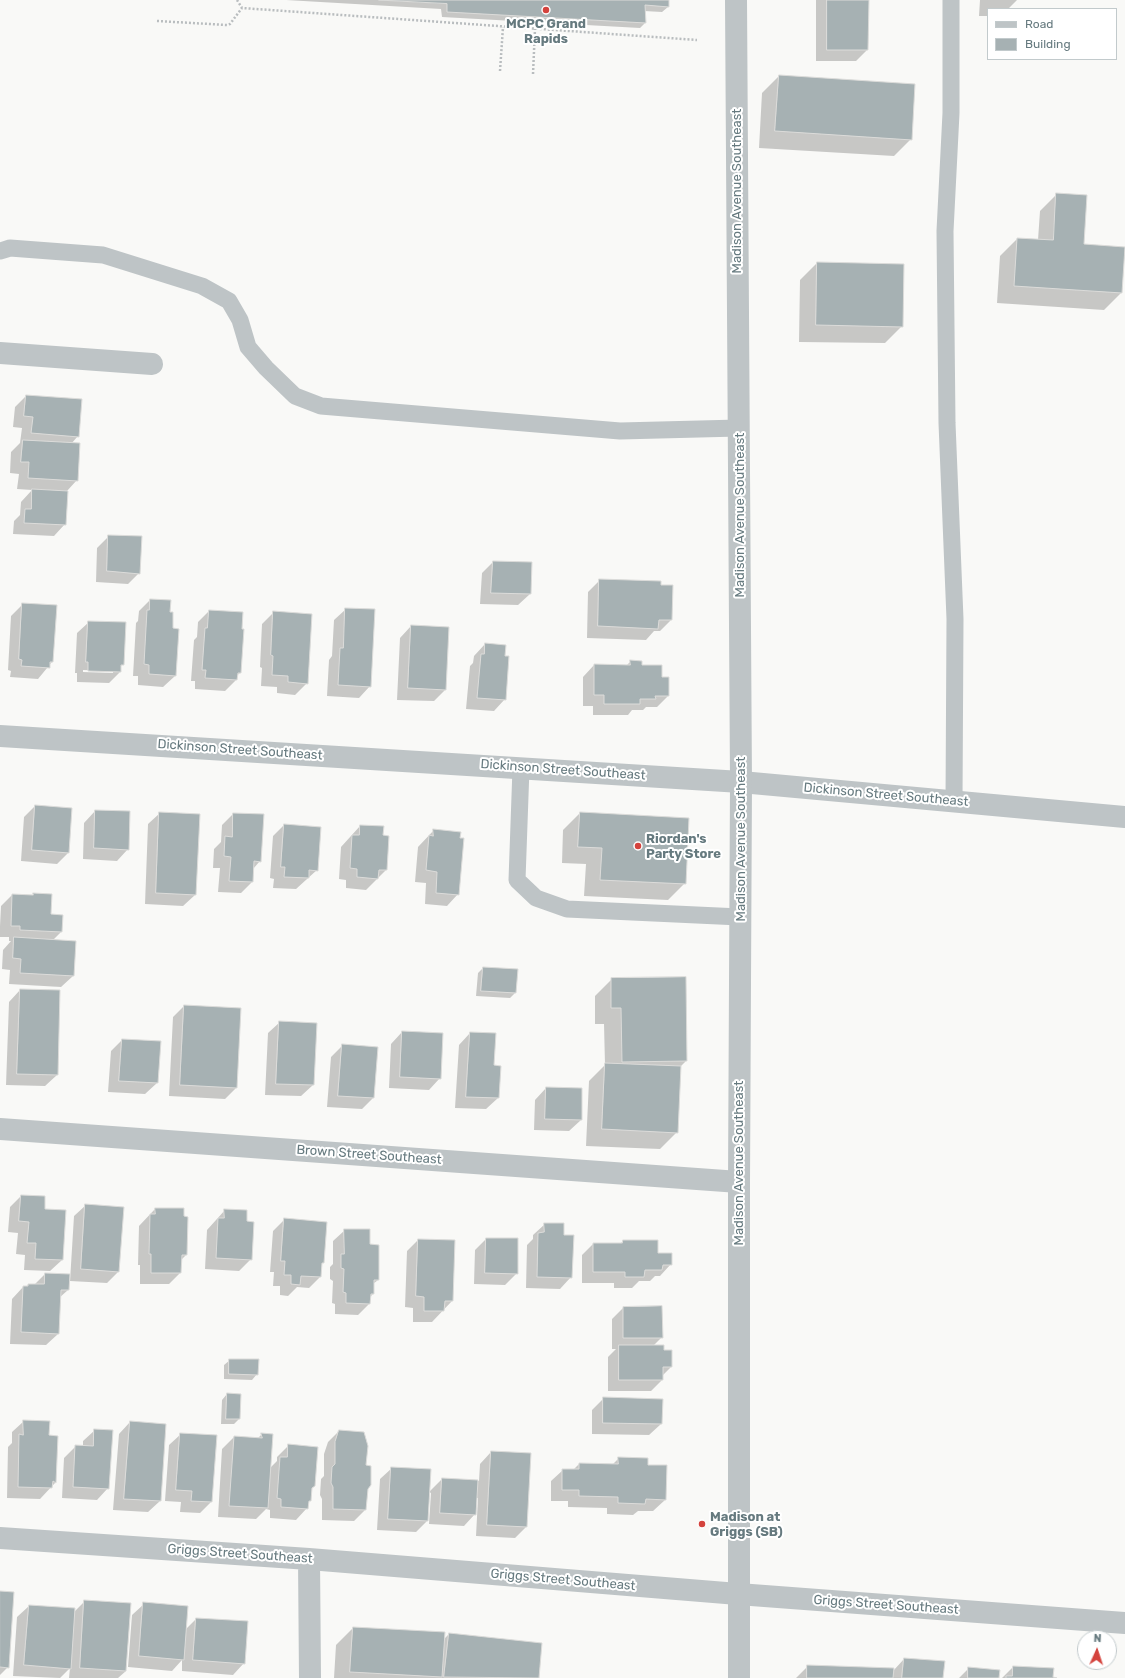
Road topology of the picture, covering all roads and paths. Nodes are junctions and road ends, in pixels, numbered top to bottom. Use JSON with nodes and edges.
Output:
{"nodes":[{"id":1,"x":237,"y":0,"type":"edge"},
{"id":2,"x":736,"y":0,"type":"edge"},
{"id":3,"x":951,"y":0,"type":"edge"},
{"id":4,"x":242,"y":8,"type":"junction"},
{"id":5,"x":157,"y":21,"type":"dead end"},
{"id":6,"x":503,"y":27,"type":"junction"},
{"id":7,"x":535,"y":29,"type":"junction"},
{"id":8,"x":697,"y":40,"type":"dead end"},
{"id":9,"x":500,"y":72,"type":"dead end"},
{"id":10,"x":533,"y":74,"type":"dead end"},
{"id":11,"x":0,"y":251,"type":"edge"},
{"id":12,"x":0,"y":353,"type":"edge"},
{"id":13,"x":152,"y":364,"type":"dead end"},
{"id":14,"x":739,"y":428,"type":"junction"},
{"id":15,"x":0,"y":736,"type":"edge"},
{"id":16,"x":522,"y":768,"type":"junction"},
{"id":17,"x":741,"y":782,"type":"junction"},
{"id":18,"x":954,"y":802,"type":"junction"},
{"id":19,"x":1125,"y":817,"type":"edge"},
{"id":20,"x":740,"y":917,"type":"junction"},
{"id":21,"x":0,"y":1129,"type":"edge"},
{"id":22,"x":739,"y":1182,"type":"junction"},
{"id":23,"x":0,"y":1538,"type":"edge"},
{"id":24,"x":309,"y":1559,"type":"junction"},
{"id":25,"x":738,"y":1594,"type":"junction"},
{"id":26,"x":1125,"y":1623,"type":"edge"},
{"id":27,"x":310,"y":1678,"type":"edge"},
{"id":28,"x":739,"y":1678,"type":"edge"}],
"edges":[{"from":1,"to":4,"type":"path"},
{"from":2,"to":14,"type":"street","name":"Madison Avenue Southeast"},
{"from":3,"to":18,"type":"lane"},
{"from":4,"to":5,"type":"path"},
{"from":4,"to":6,"type":"path"},
{"from":6,"to":7,"type":"path"},
{"from":6,"to":9,"type":"path"},
{"from":7,"to":8,"type":"path"},
{"from":7,"to":10,"type":"path"},
{"from":11,"to":14,"type":"lane"},
{"from":12,"to":13,"type":"street"},
{"from":14,"to":17,"type":"street","name":"Madison Avenue Southeast"},
{"from":15,"to":16,"type":"street","name":"Dickinson Street Southeast"},
{"from":16,"to":17,"type":"street","name":"Dickinson Street Southeast"},
{"from":16,"to":20,"type":"lane"},
{"from":17,"to":18,"type":"street","name":"Dickinson Street Southeast"},
{"from":17,"to":20,"type":"street","name":"Madison Avenue Southeast"},
{"from":18,"to":19,"type":"street","name":"Dickinson Street Southeast"},
{"from":20,"to":22,"type":"street","name":"Madison Avenue Southeast"},
{"from":21,"to":22,"type":"street","name":"Brown Street Southeast"},
{"from":22,"to":25,"type":"street","name":"Madison Avenue Southeast"},
{"from":23,"to":24,"type":"street","name":"Griggs Street Southeast"},
{"from":24,"to":25,"type":"street","name":"Griggs Street Southeast"},
{"from":24,"to":27,"type":"street"},
{"from":25,"to":26,"type":"street","name":"Griggs Street Southeast"},
{"from":25,"to":28,"type":"street","name":"Madison Avenue Southeast"}]}
